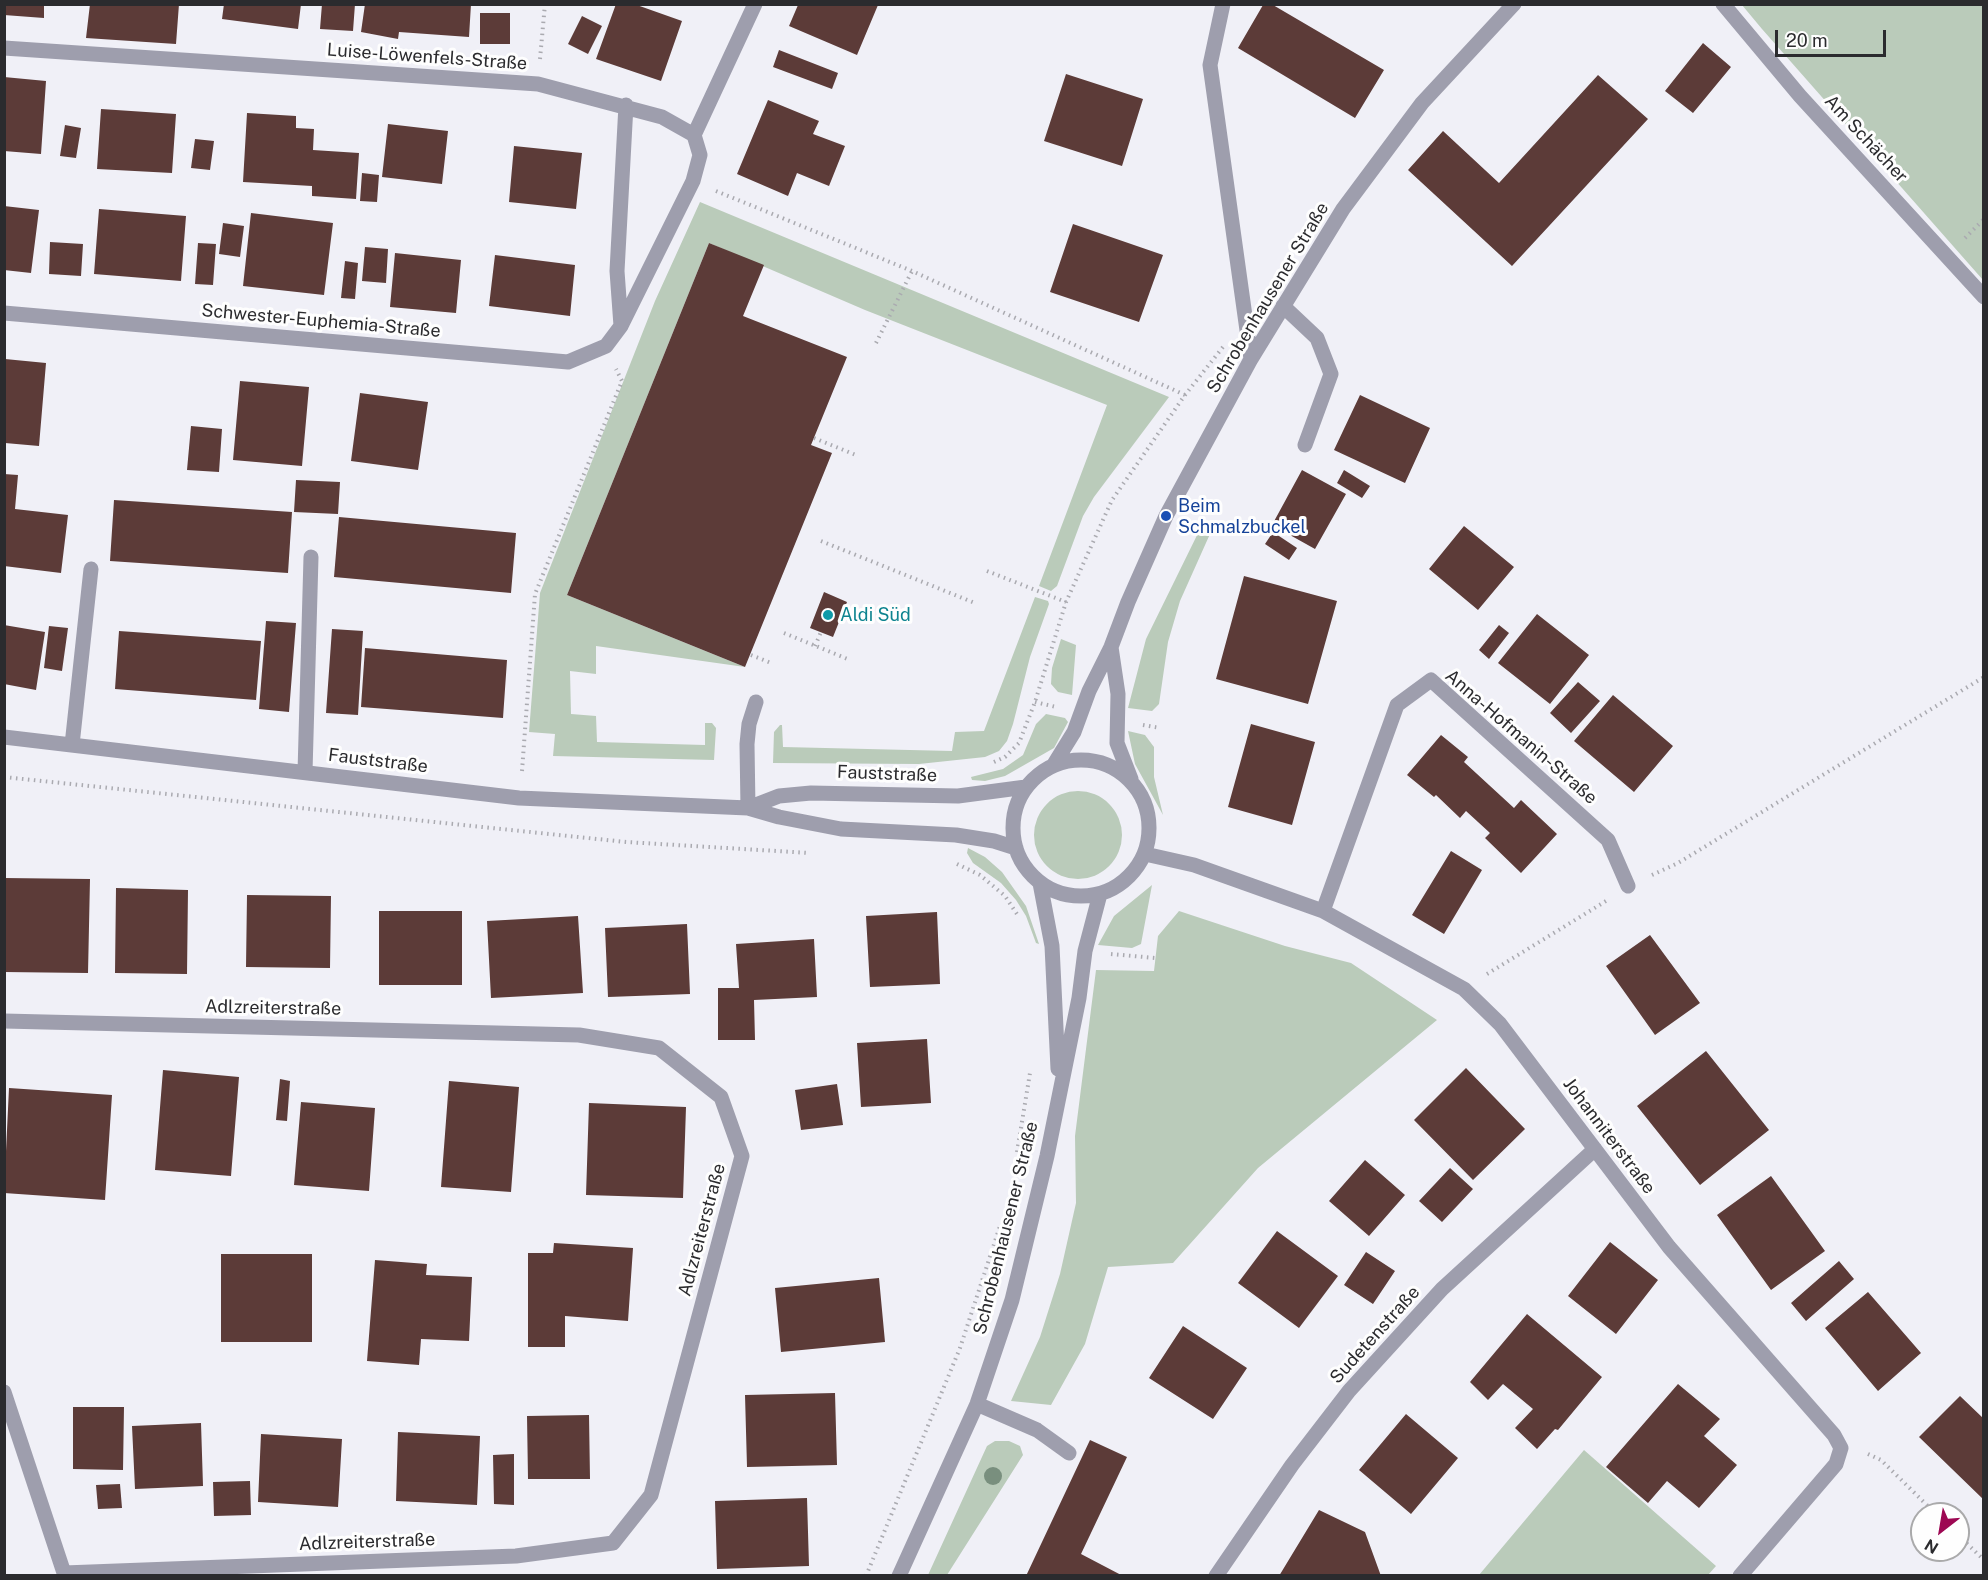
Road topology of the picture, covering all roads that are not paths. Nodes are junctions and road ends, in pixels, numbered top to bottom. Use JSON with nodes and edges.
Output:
{"nodes":[{"id":1,"x":755,"y":4,"type":"edge"},
{"id":2,"x":1223,"y":4,"type":"edge"},
{"id":3,"x":1514,"y":4,"type":"edge"},
{"id":4,"x":1723,"y":4,"type":"edge"},
{"id":5,"x":4,"y":48,"type":"edge"},
{"id":6,"x":626,"y":105,"type":"junction"},
{"id":7,"x":694,"y":135,"type":"junction"},
{"id":8,"x":1983,"y":297,"type":"edge"},
{"id":9,"x":1283,"y":306,"type":"junction"},
{"id":10,"x":4,"y":313,"type":"edge"},
{"id":11,"x":621,"y":326,"type":"junction"},
{"id":12,"x":1251,"y":359,"type":"junction"},
{"id":13,"x":1305,"y":445,"type":"dead end"},
{"id":14,"x":311,"y":557,"type":"dead end"},
{"id":15,"x":90,"y":569,"type":"dead end"},
{"id":16,"x":1111,"y":647,"type":"junction"},
{"id":17,"x":756,"y":702,"type":"dead end"},
{"id":18,"x":4,"y":738,"type":"edge"},
{"id":19,"x":72,"y":745,"type":"junction"},
{"id":20,"x":1053,"y":766,"type":"junction"},
{"id":21,"x":305,"y":772,"type":"junction"},
{"id":22,"x":1132,"y":782,"type":"junction"},
{"id":23,"x":1026,"y":787,"type":"junction"},
{"id":24,"x":748,"y":808,"type":"junction"},
{"id":25,"x":1016,"y":848,"type":"junction"},
{"id":26,"x":1145,"y":854,"type":"junction"},
{"id":27,"x":1040,"y":883,"type":"junction"},
{"id":28,"x":1628,"y":886,"type":"road end"},
{"id":29,"x":1100,"y":894,"type":"junction"},
{"id":30,"x":1323,"y":912,"type":"junction"},
{"id":31,"x":4,"y":1021,"type":"edge"},
{"id":32,"x":1059,"y":1087,"type":"junction"},
{"id":33,"x":1595,"y":1149,"type":"junction"},
{"id":34,"x":4,"y":1392,"type":"edge"},
{"id":35,"x":977,"y":1404,"type":"junction"},
{"id":36,"x":1069,"y":1453,"type":"dead end"},
{"id":37,"x":64,"y":1574,"type":"edge"},
{"id":38,"x":899,"y":1575,"type":"edge"},
{"id":39,"x":1216,"y":1575,"type":"edge"},
{"id":40,"x":1740,"y":1575,"type":"edge"}],
"edges":[{"from":1,"to":7,"type":"street"},
{"from":2,"to":12,"type":"street"},
{"from":3,"to":9,"type":"street","name":"Schrobenhausener Straße"},
{"from":4,"to":8,"type":"street","name":"Am Schächer"},
{"from":5,"to":6,"type":"street","name":"Luise-Löwenfels-Straße"},
{"from":6,"to":7,"type":"street","name":"Luise-Löwenfels-Straße"},
{"from":6,"to":11,"type":"street"},
{"from":7,"to":11,"type":"street"},
{"from":9,"to":12,"type":"street","name":"Schrobenhausener Straße"},
{"from":9,"to":13,"type":"street"},
{"from":10,"to":11,"type":"street","name":"Schwester-Euphemia-Straße"},
{"from":12,"to":16,"type":"street","name":"Schrobenhausener Straße"},
{"from":14,"to":21,"type":"street"},
{"from":15,"to":19,"type":"street"},
{"from":16,"to":20,"type":"street","name":"Schrobenhausener Straße"},
{"from":16,"to":22,"type":"street","name":"Schrobenhausener Straße"},
{"from":17,"to":24,"type":"street"},
{"from":18,"to":19,"type":"street","name":"Fauststraße"},
{"from":19,"to":21,"type":"street","name":"Fauststraße"},
{"from":20,"to":22,"type":"street"},
{"from":20,"to":23,"type":"street"},
{"from":21,"to":24,"type":"street","name":"Fauststraße"},
{"from":22,"to":26,"type":"street"},
{"from":23,"to":24,"type":"street","name":"Fauststraße"},
{"from":23,"to":25,"type":"street"},
{"from":24,"to":25,"type":"street","name":"Fauststraße"},
{"from":25,"to":27,"type":"street"},
{"from":26,"to":29,"type":"street"},
{"from":26,"to":30,"type":"street","name":"Johanniterstraße"},
{"from":27,"to":29,"type":"street"},
{"from":27,"to":32,"type":"street","name":"Schrobenhausener Straße"},
{"from":28,"to":30,"type":"street","name":"Anna-Hofmanin-Straße"},
{"from":29,"to":32,"type":"street","name":"Schrobenhausener Straße"},
{"from":30,"to":33,"type":"street","name":"Johanniterstraße"},
{"from":31,"to":37,"type":"street","name":"Adlzreiterstraße"},
{"from":32,"to":35,"type":"street","name":"Schrobenhausener Straße"},
{"from":33,"to":39,"type":"street","name":"Sudetenstraße"},
{"from":33,"to":40,"type":"street","name":"Johanniterstraße"},
{"from":34,"to":37,"type":"street"},
{"from":35,"to":36,"type":"street"},
{"from":35,"to":38,"type":"street","name":"Schrobenhausener Straße"}]}
